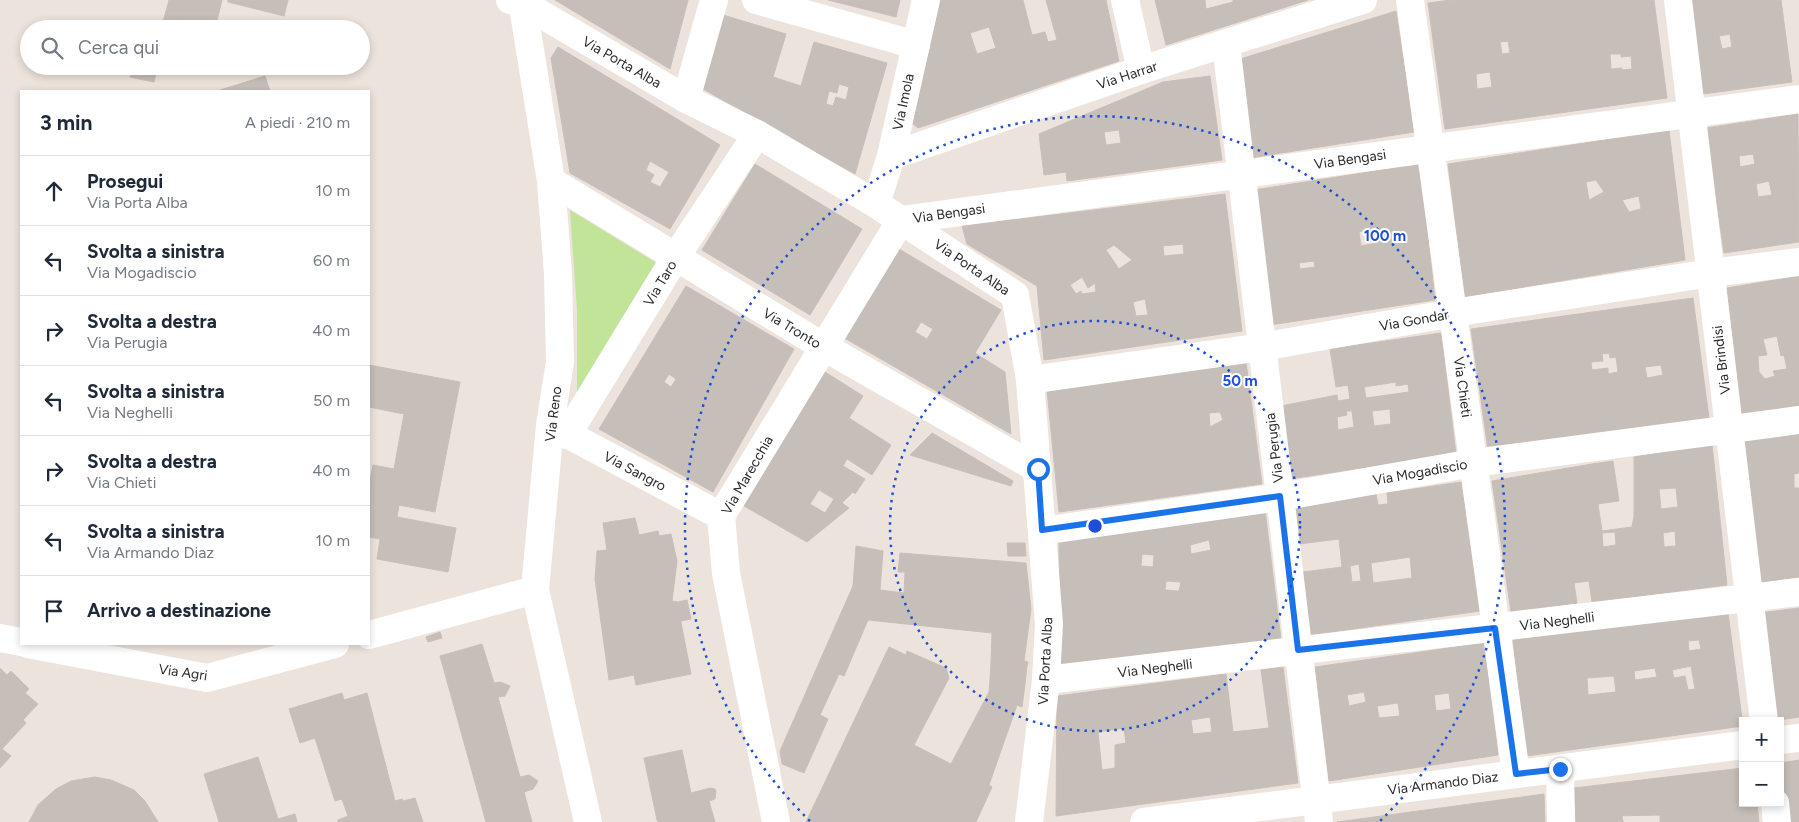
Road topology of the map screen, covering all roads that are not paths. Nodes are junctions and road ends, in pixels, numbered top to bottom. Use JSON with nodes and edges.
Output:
{"nodes":[{"id":1,"x":714,"y":0,"type":"edge"},
{"id":2,"x":756,"y":0,"type":"edge"},
{"id":3,"x":926,"y":0,"type":"edge"},
{"id":4,"x":1124,"y":0,"type":"edge"},
{"id":5,"x":1364,"y":0,"type":"edge"},
{"id":6,"x":1410,"y":0,"type":"edge"},
{"id":7,"x":1678,"y":0,"type":"edge"},
{"id":8,"x":518,"y":1,"type":"edge"},
{"id":9,"x":1226,"y":44,"type":"junction"},
{"id":10,"x":916,"y":45,"type":"junction"},
{"id":11,"x":1141,"y":70,"type":"junction"},
{"id":12,"x":1799,"y":99,"type":"edge"},
{"id":13,"x":686,"y":100,"type":"junction"},
{"id":14,"x":1692,"y":114,"type":"junction"},
{"id":15,"x":757,"y":134,"type":"junction"},
{"id":16,"x":1430,"y":149,"type":"junction"},
{"id":17,"x":891,"y":156,"type":"junction"},
{"id":18,"x":1242,"y":174,"type":"junction"},
{"id":19,"x":551,"y":181,"type":"junction"},
{"id":20,"x":876,"y":204,"type":"junction"},
{"id":21,"x":901,"y":220,"type":"junction"},
{"id":22,"x":675,"y":258,"type":"junction"},
{"id":23,"x":1799,"y":262,"type":"edge"},
{"id":24,"x":1711,"y":273,"type":"junction"},
{"id":25,"x":1453,"y":313,"type":"junction"},
{"id":26,"x":824,"y":347,"type":"junction"},
{"id":27,"x":1262,"y":347,"type":"junction"},
{"id":28,"x":1030,"y":380,"type":"junction"},
{"id":29,"x":1799,"y":420,"type":"edge"},
{"id":30,"x":559,"y":430,"type":"junction"},
{"id":31,"x":1729,"y":430,"type":"junction"},
{"id":32,"x":1473,"y":463,"type":"junction"},
{"id":33,"x":1038,"y":469,"type":"junction"},
{"id":34,"x":1280,"y":496,"type":"junction"},
{"id":35,"x":721,"y":516,"type":"junction"},
{"id":36,"x":1042,"y":530,"type":"junction"},
{"id":37,"x":535,"y":590,"type":"junction"},
{"id":38,"x":1799,"y":592,"type":"edge"},
{"id":39,"x":1749,"y":598,"type":"junction"},
{"id":40,"x":1495,"y":628,"type":"junction"},
{"id":41,"x":370,"y":634,"type":"edge"},
{"id":42,"x":0,"y":638,"type":"edge"},
{"id":43,"x":20,"y":642,"type":"edge"},
{"id":44,"x":33,"y":645,"type":"edge"},
{"id":45,"x":331,"y":645,"type":"edge"},
{"id":46,"x":1298,"y":650,"type":"junction"},
{"id":47,"x":1046,"y":680,"type":"junction"},
{"id":48,"x":1764,"y":717,"type":"edge"},
{"id":49,"x":1799,"y":738,"type":"edge"},
{"id":50,"x":1784,"y":740,"type":"edge"},
{"id":51,"x":1739,"y":746,"type":"edge"},
{"id":52,"x":1560,"y":769,"type":"junction"},
{"id":53,"x":1516,"y":774,"type":"junction"},
{"id":54,"x":1775,"y":807,"type":"edge"},
{"id":55,"x":1318,"y":811,"type":"edge"},
{"id":56,"x":588,"y":822,"type":"edge"},
{"id":57,"x":776,"y":822,"type":"edge"},
{"id":58,"x":1029,"y":822,"type":"edge"},
{"id":59,"x":1144,"y":822,"type":"edge"},
{"id":60,"x":1561,"y":822,"type":"edge"},
{"id":61,"x":1777,"y":822,"type":"edge"}],
"edges":[{"from":1,"to":13,"type":"street"},
{"from":2,"to":10,"type":"street"},
{"from":3,"to":10,"type":"street","name":"Via Imola"},
{"from":4,"to":11,"type":"street"},
{"from":5,"to":9,"type":"street","name":"Via Harrar"},
{"from":6,"to":16,"type":"street","name":"Via Chieti"},
{"from":7,"to":14,"type":"street","name":"Via Brindisi"},
{"from":8,"to":13,"type":"street","name":"Via Porta Alba"},
{"from":8,"to":19,"type":"street","name":"Via Reno"},
{"from":9,"to":11,"type":"street","name":"Via Harrar"},
{"from":9,"to":18,"type":"street","name":"Via Perugia"},
{"from":10,"to":17,"type":"street","name":"Via Imola"},
{"from":11,"to":17,"type":"street","name":"Via Harrar"},
{"from":12,"to":14,"type":"street","name":"Via Bengasi"},
{"from":13,"to":15,"type":"street","name":"Via Porta Alba"},
{"from":14,"to":16,"type":"street","name":"Via Bengasi"},
{"from":14,"to":24,"type":"street","name":"Via Brindisi"},
{"from":15,"to":20,"type":"street","name":"Via Porta Alba"},
{"from":15,"to":22,"type":"street","name":"Via Taro"},
{"from":16,"to":18,"type":"street","name":"Via Bengasi"},
{"from":16,"to":25,"type":"street","name":"Via Chieti"},
{"from":17,"to":20,"type":"street","name":"Via Imola"},
{"from":18,"to":21,"type":"street","name":"Via Bengasi"},
{"from":18,"to":27,"type":"street","name":"Via Perugia"},
{"from":19,"to":22,"type":"street","name":"Via Tronto"},
{"from":19,"to":30,"type":"street","name":"Via Reno"},
{"from":20,"to":21,"type":"street","name":"Via Porta Alba"},
{"from":21,"to":26,"type":"street","name":"Via Marecchia"},
{"from":21,"to":28,"type":"street","name":"Via Porta Alba"},
{"from":22,"to":26,"type":"street","name":"Via Tronto"},
{"from":22,"to":30,"type":"street","name":"Via Taro"},
{"from":23,"to":24,"type":"street","name":"Via Gondar"},
{"from":24,"to":25,"type":"street","name":"Via Gondar"},
{"from":24,"to":31,"type":"street","name":"Via Brindisi"},
{"from":25,"to":27,"type":"street","name":"Via Gondar"},
{"from":25,"to":32,"type":"street","name":"Via Chieti"},
{"from":26,"to":33,"type":"street","name":"Via Tronto"},
{"from":26,"to":35,"type":"street","name":"Via Marecchia"},
{"from":27,"to":28,"type":"street","name":"Via Gondar"},
{"from":27,"to":34,"type":"street","name":"Via Perugia"},
{"from":28,"to":33,"type":"street","name":"Via Porta Alba"},
{"from":29,"to":31,"type":"street","name":"Via Mogadiscio"},
{"from":30,"to":35,"type":"street","name":"Via Sangro"},
{"from":30,"to":37,"type":"street","name":"Via Reno"},
{"from":31,"to":32,"type":"street","name":"Via Mogadiscio"},
{"from":31,"to":39,"type":"street","name":"Via Brindisi"},
{"from":32,"to":34,"type":"street","name":"Via Mogadiscio"},
{"from":32,"to":40,"type":"street","name":"Via Chieti"},
{"from":33,"to":36,"type":"street","name":"Via Porta Alba"},
{"from":34,"to":36,"type":"street","name":"Via Mogadiscio"},
{"from":34,"to":46,"type":"street","name":"Via Perugia"},
{"from":35,"to":57,"type":"street","name":"Via Marecchia"},
{"from":36,"to":47,"type":"street","name":"Via Porta Alba"},
{"from":37,"to":41,"type":"street"},
{"from":37,"to":56,"type":"street","name":"Via Reno"},
{"from":38,"to":39,"type":"street","name":"Via Neghelli"},
{"from":39,"to":40,"type":"street","name":"Via Neghelli"},
{"from":39,"to":48,"type":"street","name":"Via Brindisi"},
{"from":40,"to":46,"type":"street","name":"Via Neghelli"},
{"from":40,"to":53,"type":"street","name":"Via Chieti"},
{"from":42,"to":43,"type":"street"},
{"from":44,"to":45,"type":"street","name":"Via Agri"},
{"from":46,"to":47,"type":"street","name":"Via Neghelli"},
{"from":46,"to":55,"type":"street","name":"Via Perugia"},
{"from":47,"to":58,"type":"street","name":"Via Porta Alba"},
{"from":49,"to":50,"type":"street"},
{"from":51,"to":52,"type":"street","name":"Via Armando Diaz"},
{"from":52,"to":53,"type":"street","name":"Via Armando Diaz"},
{"from":52,"to":60,"type":"street"},
{"from":53,"to":55,"type":"street","name":"Via Armando Diaz"},
{"from":54,"to":61,"type":"street"},
{"from":55,"to":59,"type":"street","name":"Via Armando Diaz"}]}
